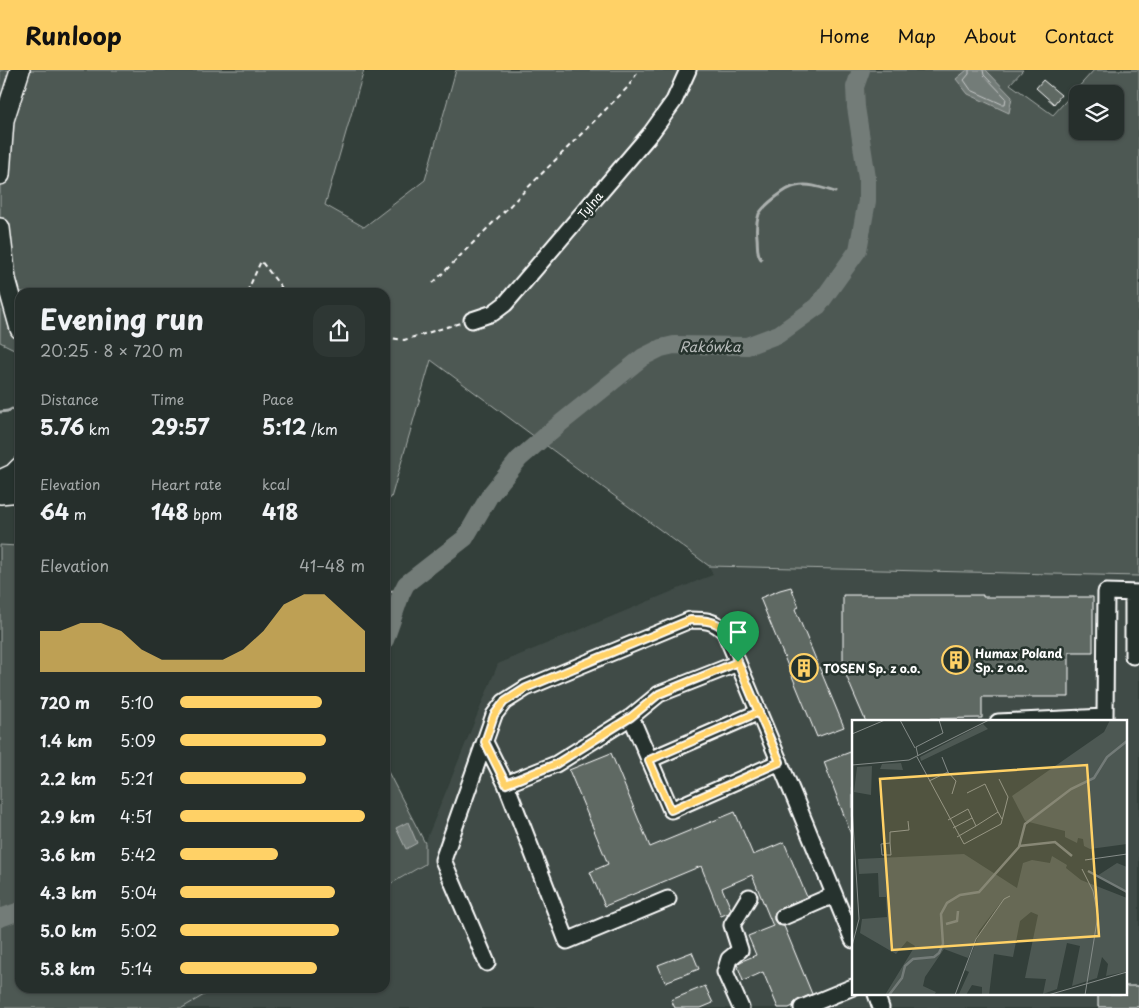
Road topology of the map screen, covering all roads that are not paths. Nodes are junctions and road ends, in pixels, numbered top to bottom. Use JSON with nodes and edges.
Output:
{"nodes":[{"id":1,"x":20,"y":70,"type":"edge"},
{"id":2,"x":688,"y":70,"type":"edge"},
{"id":3,"x":0,"y":175,"type":"edge"},
{"id":4,"x":0,"y":228,"type":"edge"},
{"id":5,"x":15,"y":311,"type":"edge"},
{"id":6,"x":472,"y":320,"type":"road end"},
{"id":7,"x":15,"y":471,"type":"edge"},
{"id":8,"x":0,"y":480,"type":"edge"},
{"id":9,"x":15,"y":492,"type":"edge"},
{"id":10,"x":0,"y":494,"type":"edge"},
{"id":11,"x":1136,"y":593,"type":"edge"},
{"id":12,"x":1106,"y":656,"type":"junction"},
{"id":13,"x":1136,"y":656,"type":"edge"},
{"id":14,"x":738,"y":662,"type":"junction"},
{"id":15,"x":759,"y":712,"type":"junction"},
{"id":16,"x":631,"y":717,"type":"junction"},
{"id":17,"x":1052,"y":720,"type":"edge"},
{"id":18,"x":485,"y":742,"type":"junction"},
{"id":19,"x":649,"y":760,"type":"junction"},
{"id":20,"x":780,"y":762,"type":"junction"},
{"id":21,"x":506,"y":784,"type":"junction"},
{"id":22,"x":834,"y":895,"type":"junction"},
{"id":23,"x":749,"y":897,"type":"dead end"},
{"id":24,"x":668,"y":899,"type":"dead end"},
{"id":25,"x":783,"y":917,"type":"dead end"},
{"id":26,"x":852,"y":938,"type":"edge"},
{"id":27,"x":487,"y":963,"type":"dead end"},
{"id":28,"x":852,"y":987,"type":"edge"},
{"id":29,"x":877,"y":996,"type":"edge"},
{"id":30,"x":741,"y":1008,"type":"edge"},
{"id":31,"x":802,"y":1008,"type":"edge"},
{"id":32,"x":881,"y":1008,"type":"edge"}],
"edges":[{"from":1,"to":3,"type":"main road"},
{"from":2,"to":6,"type":"street","name":"Tylna"},
{"from":4,"to":5,"type":"main road"},
{"from":7,"to":8,"type":"main road"},
{"from":9,"to":10,"type":"main road"},
{"from":11,"to":12,"type":"street"},
{"from":11,"to":13,"type":"street"},
{"from":12,"to":13,"type":"street"},
{"from":12,"to":17,"type":"street"},
{"from":14,"to":15,"type":"street"},
{"from":14,"to":16,"type":"street"},
{"from":14,"to":18,"type":"street"},
{"from":15,"to":19,"type":"street"},
{"from":15,"to":20,"type":"street"},
{"from":16,"to":19,"type":"street"},
{"from":16,"to":21,"type":"street"},
{"from":18,"to":21,"type":"street"},
{"from":18,"to":27,"type":"street"},
{"from":19,"to":20,"type":"street"},
{"from":20,"to":22,"type":"street"},
{"from":21,"to":24,"type":"street"},
{"from":22,"to":25,"type":"street"},
{"from":22,"to":26,"type":"street"},
{"from":23,"to":30,"type":"street"},
{"from":28,"to":31,"type":"street"},
{"from":29,"to":32,"type":"street"}]}
